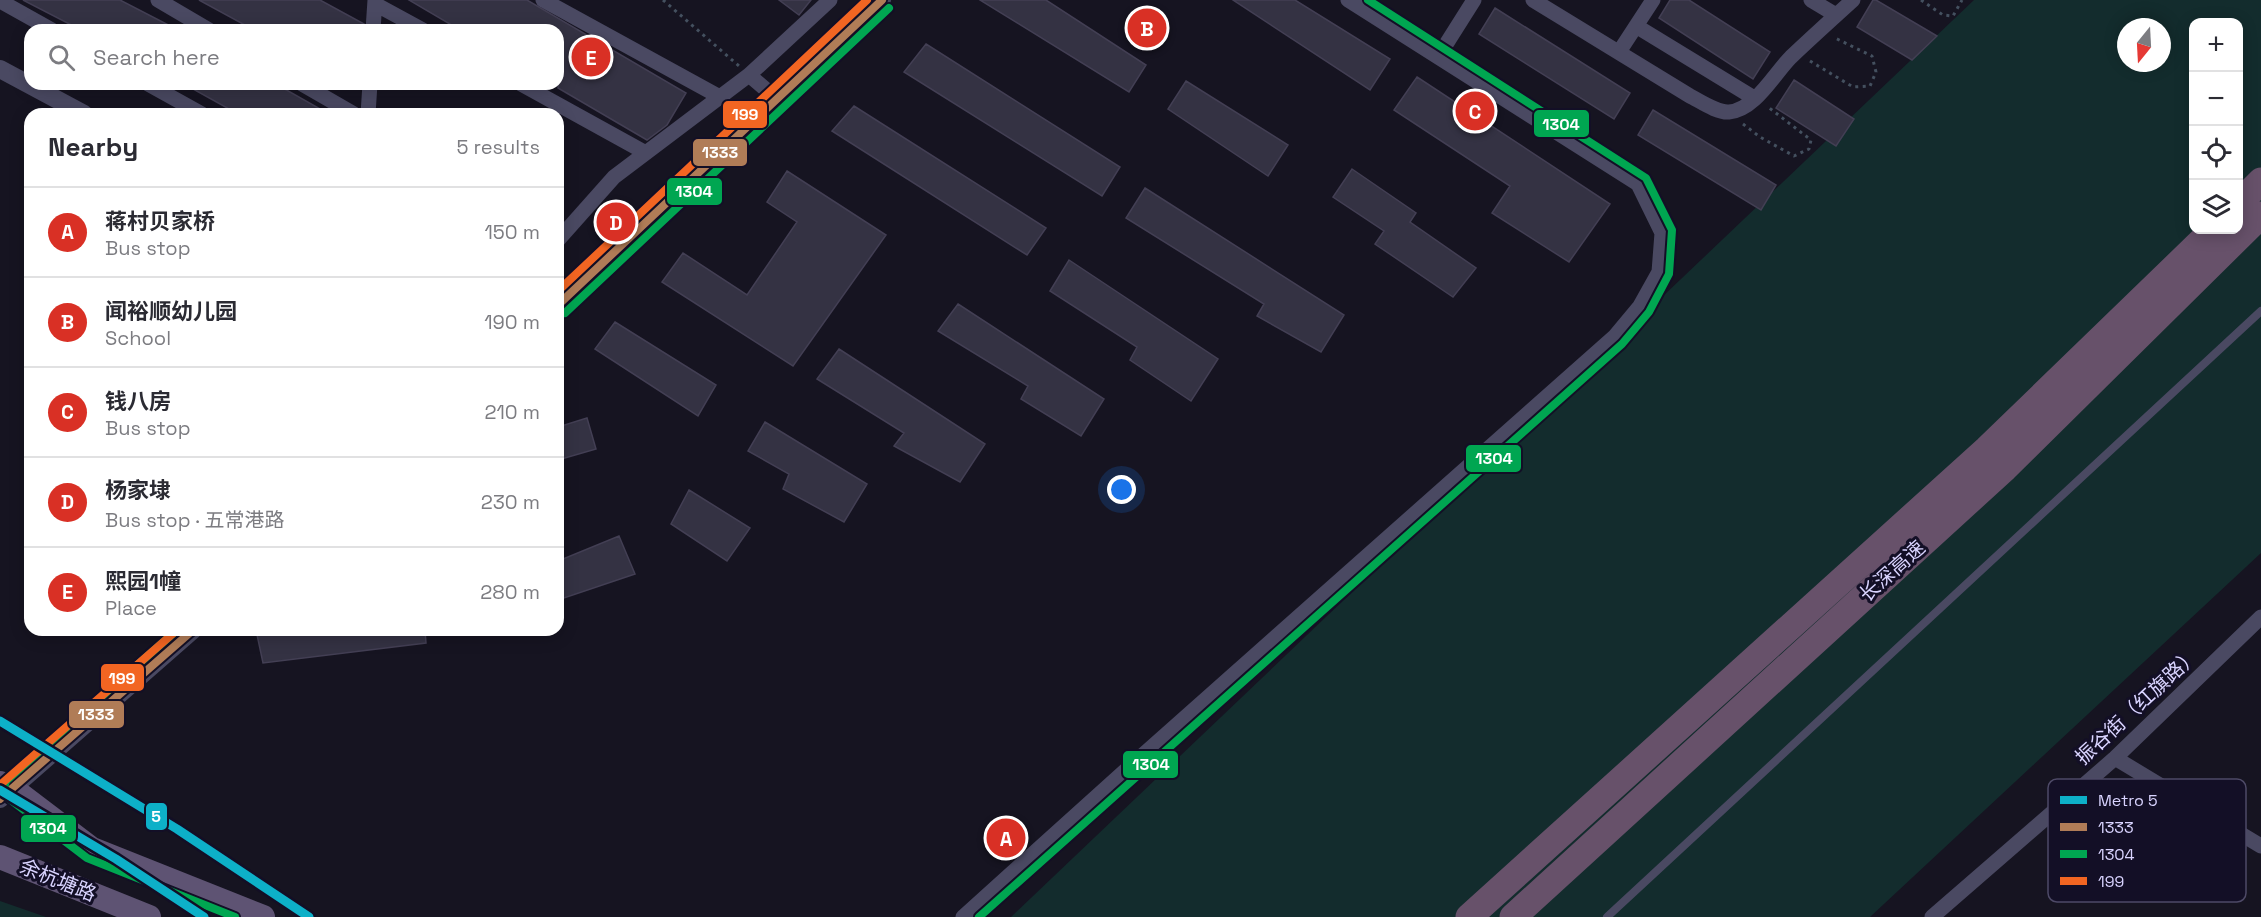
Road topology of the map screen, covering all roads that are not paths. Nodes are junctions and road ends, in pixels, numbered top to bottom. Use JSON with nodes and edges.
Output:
{"nodes":[{"id":1,"x":158,"y":0,"type":"edge"},
{"id":2,"x":543,"y":0,"type":"edge"},
{"id":3,"x":830,"y":0,"type":"edge"},
{"id":4,"x":882,"y":0,"type":"edge"},
{"id":5,"x":1348,"y":0,"type":"edge"},
{"id":6,"x":1474,"y":0,"type":"edge"},
{"id":7,"x":1533,"y":0,"type":"edge"},
{"id":8,"x":1653,"y":0,"type":"edge"},
{"id":9,"x":1811,"y":0,"type":"edge"},
{"id":10,"x":1852,"y":0,"type":"edge"},
{"id":11,"x":0,"y":1,"type":"edge"},
{"id":12,"x":375,"y":2,"type":"edge"},
{"id":13,"x":1836,"y":15,"type":"junction"},
{"id":14,"x":41,"y":24,"type":"edge"},
{"id":15,"x":199,"y":24,"type":"edge"},
{"id":16,"x":373,"y":24,"type":"edge"},
{"id":17,"x":413,"y":24,"type":"edge"},
{"id":18,"x":1636,"y":26,"type":"junction"},
{"id":19,"x":1619,"y":52,"type":"junction"},
{"id":20,"x":1438,"y":57,"type":"junction"},
{"id":21,"x":0,"y":69,"type":"edge"},
{"id":22,"x":749,"y":75,"type":"junction"},
{"id":23,"x":24,"y":82,"type":"edge"},
{"id":24,"x":39,"y":90,"type":"edge"},
{"id":25,"x":159,"y":90,"type":"edge"},
{"id":26,"x":312,"y":90,"type":"edge"},
{"id":27,"x":370,"y":90,"type":"edge"},
{"id":28,"x":532,"y":90,"type":"edge"},
{"id":29,"x":720,"y":97,"type":"junction"},
{"id":30,"x":1754,"y":98,"type":"junction"},
{"id":31,"x":777,"y":99,"type":"junction"},
{"id":32,"x":73,"y":108,"type":"edge"},
{"id":33,"x":191,"y":108,"type":"edge"},
{"id":34,"x":344,"y":108,"type":"edge"},
{"id":35,"x":368,"y":108,"type":"edge"},
{"id":36,"x":646,"y":153,"type":"junction"},
{"id":37,"x":2261,"y":181,"type":"edge"},
{"id":38,"x":2243,"y":199,"type":"edge"},
{"id":39,"x":2261,"y":215,"type":"edge"},
{"id":40,"x":564,"y":227,"type":"edge"},
{"id":41,"x":2209,"y":234,"type":"edge"},
{"id":42,"x":564,"y":299,"type":"edge"},
{"id":43,"x":2261,"y":310,"type":"edge"},
{"id":44,"x":2261,"y":617,"type":"edge"},
{"id":45,"x":186,"y":636,"type":"edge"},
{"id":46,"x":2115,"y":758,"type":"junction"},
{"id":47,"x":2091,"y":779,"type":"edge"},
{"id":48,"x":2150,"y":779,"type":"edge"},
{"id":49,"x":4,"y":790,"type":"edge"},
{"id":50,"x":2048,"y":816,"type":"edge"},
{"id":51,"x":2246,"y":837,"type":"edge"},
{"id":52,"x":2261,"y":846,"type":"edge"},
{"id":53,"x":0,"y":857,"type":"edge"},
{"id":54,"x":149,"y":917,"type":"edge"},
{"id":55,"x":263,"y":917,"type":"edge"},
{"id":56,"x":963,"y":917,"type":"edge"},
{"id":57,"x":1469,"y":917,"type":"edge"},
{"id":58,"x":1513,"y":917,"type":"edge"},
{"id":59,"x":1607,"y":917,"type":"edge"},
{"id":60,"x":1932,"y":917,"type":"edge"}],
"edges":[{"from":1,"to":15,"type":"street"},
{"from":2,"to":29,"type":"street"},
{"from":3,"to":22,"type":"street"},
{"from":4,"to":31,"type":"street"},
{"from":5,"to":20,"type":"street"},
{"from":6,"to":20,"type":"street"},
{"from":7,"to":19,"type":"street"},
{"from":8,"to":18,"type":"street"},
{"from":9,"to":13,"type":"street"},
{"from":10,"to":13,"type":"street"},
{"from":11,"to":14,"type":"street"},
{"from":12,"to":16,"type":"street"},
{"from":12,"to":17,"type":"street"},
{"from":13,"to":30,"type":"street"},
{"from":18,"to":19,"type":"street"},
{"from":18,"to":30,"type":"street"},
{"from":19,"to":30,"type":"street"},
{"from":20,"to":56,"type":"street"},
{"from":21,"to":23,"type":"street"},
{"from":22,"to":29,"type":"street"},
{"from":22,"to":31,"type":"street"},
{"from":24,"to":32,"type":"street"},
{"from":25,"to":33,"type":"street"},
{"from":26,"to":34,"type":"street"},
{"from":27,"to":35,"type":"street"},
{"from":28,"to":36,"type":"street"},
{"from":29,"to":36,"type":"street"},
{"from":31,"to":42,"type":"street"},
{"from":36,"to":40,"type":"street"},
{"from":37,"to":38,"type":"highway"},
{"from":39,"to":58,"type":"highway","name":"长深高速"},
{"from":41,"to":57,"type":"highway","name":"长深高速"},
{"from":43,"to":59,"type":"lane"},
{"from":44,"to":46,"type":"street","name":"振谷街（红旗路）"},
{"from":45,"to":49,"type":"street"},
{"from":46,"to":47,"type":"street","name":"振谷街（红旗路）"},
{"from":46,"to":48,"type":"street"},
{"from":49,"to":55,"type":"main road"},
{"from":50,"to":60,"type":"street","name":"振谷街（红旗路）"},
{"from":51,"to":52,"type":"street"},
{"from":53,"to":54,"type":"main road","name":"余杭塘路"}]}
